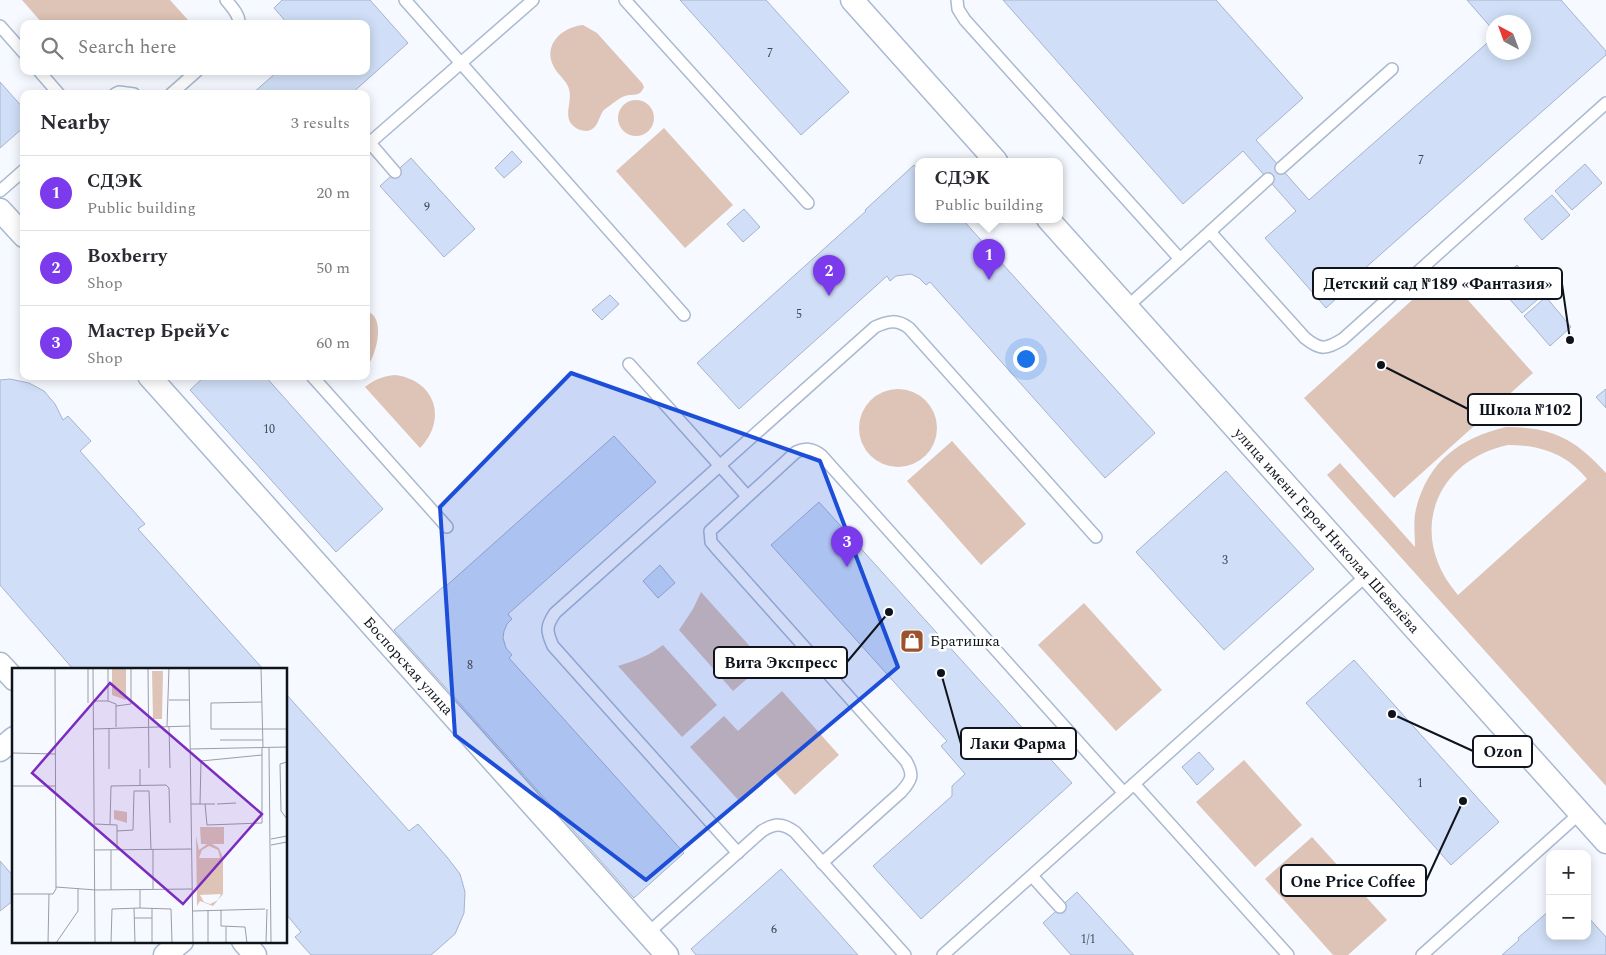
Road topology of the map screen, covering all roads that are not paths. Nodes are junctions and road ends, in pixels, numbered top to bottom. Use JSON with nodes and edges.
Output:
{"nodes":[{"id":1,"x":226,"y":0,"type":"edge"},
{"id":2,"x":405,"y":0,"type":"edge"},
{"id":3,"x":533,"y":0,"type":"edge"},
{"id":4,"x":626,"y":0,"type":"edge"},
{"id":5,"x":852,"y":0,"type":"edge"},
{"id":6,"x":957,"y":0,"type":"edge"},
{"id":7,"x":240,"y":20,"type":"edge"},
{"id":8,"x":0,"y":26,"type":"edge"},
{"id":9,"x":20,"y":48,"type":"edge"},
{"id":10,"x":461,"y":63,"type":"junction"},
{"id":11,"x":1392,"y":69,"type":"dead end"},
{"id":12,"x":43,"y":75,"type":"edge"},
{"id":13,"x":192,"y":75,"type":"edge"},
{"id":14,"x":56,"y":90,"type":"edge"},
{"id":15,"x":176,"y":90,"type":"edge"},
{"id":16,"x":1606,"y":103,"type":"edge"},
{"id":17,"x":370,"y":142,"type":"edge"},
{"id":18,"x":370,"y":146,"type":"edge"},
{"id":19,"x":993,"y":158,"type":"edge"},
{"id":20,"x":1281,"y":168,"type":"dead end"},
{"id":21,"x":395,"y":172,"type":"dead end"},
{"id":22,"x":20,"y":174,"type":"edge"},
{"id":23,"x":1268,"y":179,"type":"dead end"},
{"id":24,"x":0,"y":191,"type":"edge"},
{"id":25,"x":808,"y":203,"type":"dead end"},
{"id":26,"x":0,"y":210,"type":"edge"},
{"id":27,"x":1052,"y":223,"type":"edge"},
{"id":28,"x":20,"y":232,"type":"edge"},
{"id":29,"x":1210,"y":232,"type":"junction"},
{"id":30,"x":1180,"y":259,"type":"junction"},
{"id":31,"x":1126,"y":306,"type":"junction"},
{"id":32,"x":684,"y":315,"type":"dead end"},
{"id":33,"x":629,"y":364,"type":"dead end"},
{"id":34,"x":153,"y":380,"type":"edge"},
{"id":35,"x":316,"y":380,"type":"edge"},
{"id":36,"x":720,"y":466,"type":"junction"},
{"id":37,"x":747,"y":496,"type":"junction"},
{"id":38,"x":447,"y":527,"type":"dead end"},
{"id":39,"x":1096,"y":537,"type":"dead end"},
{"id":40,"x":1367,"y":575,"type":"junction"},
{"id":41,"x":0,"y":664,"type":"edge"},
{"id":42,"x":12,"y":678,"type":"edge"},
{"id":43,"x":12,"y":740,"type":"edge"},
{"id":44,"x":0,"y":750,"type":"edge"},
{"id":45,"x":1134,"y":784,"type":"junction"},
{"id":46,"x":1124,"y":793,"type":"junction"},
{"id":47,"x":1580,"y":813,"type":"junction"},
{"id":48,"x":1606,"y":842,"type":"edge"},
{"id":49,"x":738,"y":853,"type":"junction"},
{"id":50,"x":822,"y":863,"type":"junction"},
{"id":51,"x":1032,"y":876,"type":"junction"},
{"id":52,"x":1060,"y":908,"type":"dead end"},
{"id":53,"x":648,"y":933,"type":"junction"},
{"id":54,"x":181,"y":942,"type":"edge"},
{"id":55,"x":244,"y":942,"type":"edge"},
{"id":56,"x":166,"y":955,"type":"edge"},
{"id":57,"x":255,"y":955,"type":"edge"},
{"id":58,"x":668,"y":955,"type":"edge"},
{"id":59,"x":905,"y":955,"type":"edge"},
{"id":60,"x":943,"y":955,"type":"edge"},
{"id":61,"x":1288,"y":955,"type":"edge"},
{"id":62,"x":1422,"y":955,"type":"edge"}],
"edges":[{"from":1,"to":7,"type":"lane"},
{"from":2,"to":10,"type":"lane"},
{"from":3,"to":10,"type":"lane"},
{"from":4,"to":25,"type":"lane"},
{"from":5,"to":19,"type":"street"},
{"from":6,"to":30,"type":"lane"},
{"from":8,"to":9,"type":"lane"},
{"from":10,"to":17,"type":"lane"},
{"from":10,"to":32,"type":"lane"},
{"from":11,"to":20,"type":"lane"},
{"from":12,"to":14,"type":"lane"},
{"from":13,"to":15,"type":"lane"},
{"from":16,"to":29,"type":"lane"},
{"from":18,"to":21,"type":"lane"},
{"from":22,"to":24,"type":"lane"},
{"from":23,"to":29,"type":"lane"},
{"from":26,"to":28,"type":"street"},
{"from":27,"to":31,"type":"street","name":"улица имени Героя Николая Шевелёва"},
{"from":29,"to":30,"type":"lane"},
{"from":30,"to":31,"type":"lane"},
{"from":31,"to":40,"type":"street","name":"улица имени Героя Николая Шевелёва"},
{"from":33,"to":36,"type":"lane"},
{"from":34,"to":53,"type":"street","name":"Боспорская улица"},
{"from":35,"to":38,"type":"lane"},
{"from":36,"to":37,"type":"lane"},
{"from":36,"to":39,"type":"lane"},
{"from":36,"to":49,"type":"lane"},
{"from":37,"to":46,"type":"lane"},
{"from":37,"to":50,"type":"lane"},
{"from":40,"to":45,"type":"lane"},
{"from":40,"to":47,"type":"street","name":"улица имени Героя Николая Шевелёва"},
{"from":41,"to":42,"type":"street"},
{"from":43,"to":44,"type":"street"},
{"from":45,"to":46,"type":"lane"},
{"from":45,"to":61,"type":"lane"},
{"from":46,"to":51,"type":"lane"},
{"from":47,"to":48,"type":"street","name":"улица имени Героя Николая Шевелёва"},
{"from":47,"to":62,"type":"lane"},
{"from":49,"to":50,"type":"lane"},
{"from":49,"to":53,"type":"lane"},
{"from":50,"to":59,"type":"lane"},
{"from":51,"to":52,"type":"lane"},
{"from":51,"to":60,"type":"lane"},
{"from":53,"to":58,"type":"street","name":"Боспорская улица"},
{"from":54,"to":56,"type":"street"},
{"from":55,"to":57,"type":"street"}]}
